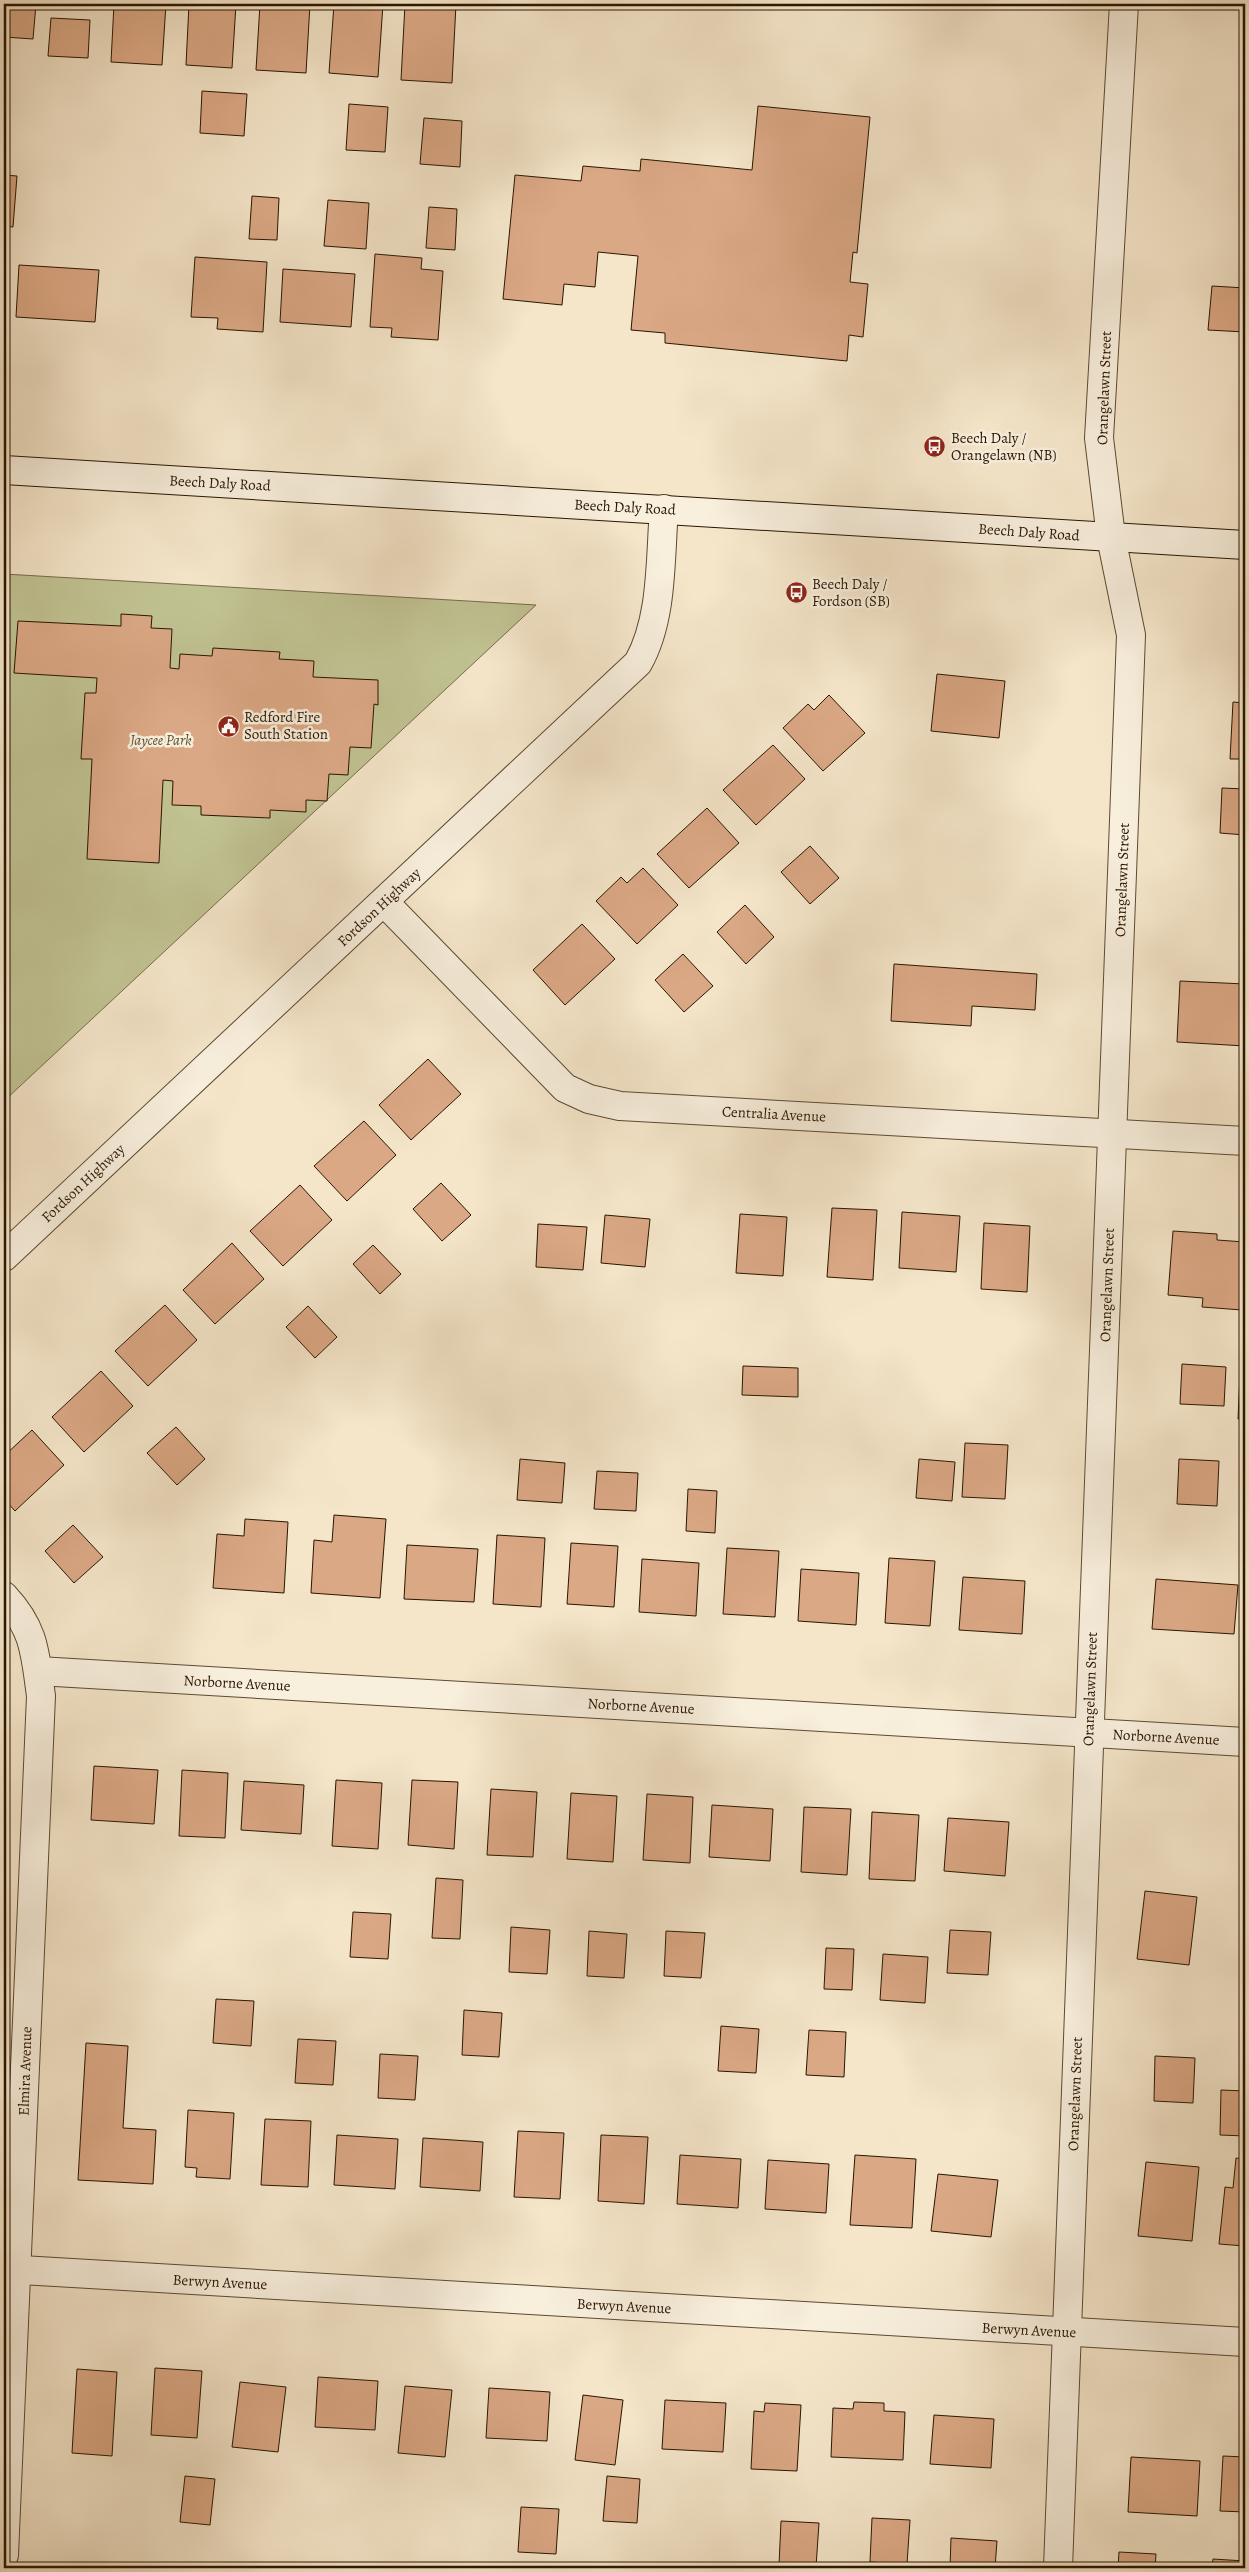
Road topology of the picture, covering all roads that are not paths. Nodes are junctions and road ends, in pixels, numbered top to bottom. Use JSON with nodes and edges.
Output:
{"nodes":[{"id":1,"x":1124,"y":4,"type":"edge"},
{"id":2,"x":4,"y":470,"type":"edge"},
{"id":3,"x":664,"y":509,"type":"junction"},
{"id":4,"x":1111,"y":537,"type":"junction"},
{"id":5,"x":1245,"y":545,"type":"edge"},
{"id":6,"x":384,"y":902,"type":"junction"},
{"id":7,"x":1114,"y":1133,"type":"junction"},
{"id":8,"x":1245,"y":1141,"type":"edge"},
{"id":9,"x":4,"y":1258,"type":"edge"},
{"id":10,"x":4,"y":1596,"type":"edge"},
{"id":11,"x":38,"y":1671,"type":"junction"},
{"id":12,"x":1088,"y":1732,"type":"junction"},
{"id":13,"x":1245,"y":1742,"type":"edge"},
{"id":14,"x":10,"y":2270,"type":"edge"},
{"id":15,"x":1066,"y":2332,"type":"junction"},
{"id":16,"x":1245,"y":2342,"type":"edge"},
{"id":17,"x":4,"y":2555,"type":"edge"},
{"id":18,"x":1058,"y":2568,"type":"edge"}],
"edges":[{"from":1,"to":4,"type":"street","name":"Orangelawn Street"},
{"from":2,"to":3,"type":"street","name":"Beech Daly Road"},
{"from":3,"to":4,"type":"street","name":"Beech Daly Road"},
{"from":3,"to":6,"type":"street","name":"Fordson Highway"},
{"from":4,"to":5,"type":"street","name":"Beech Daly Road"},
{"from":4,"to":7,"type":"street","name":"Orangelawn Street"},
{"from":6,"to":7,"type":"street","name":"Centralia Avenue"},
{"from":6,"to":9,"type":"street","name":"Fordson Highway"},
{"from":7,"to":8,"type":"street","name":"Centralia Avenue"},
{"from":7,"to":12,"type":"street","name":"Orangelawn Street"},
{"from":10,"to":11,"type":"street","name":"Elmira Avenue"},
{"from":11,"to":12,"type":"street","name":"Norborne Avenue"},
{"from":11,"to":14,"type":"street","name":"Elmira Avenue"},
{"from":12,"to":13,"type":"street","name":"Norborne Avenue"},
{"from":12,"to":15,"type":"street","name":"Orangelawn Street"},
{"from":14,"to":15,"type":"street","name":"Berwyn Avenue"},
{"from":14,"to":17,"type":"street","name":"Elmira Avenue"},
{"from":15,"to":16,"type":"street","name":"Berwyn Avenue"},
{"from":15,"to":18,"type":"street","name":"Orangelawn Street"}]}
